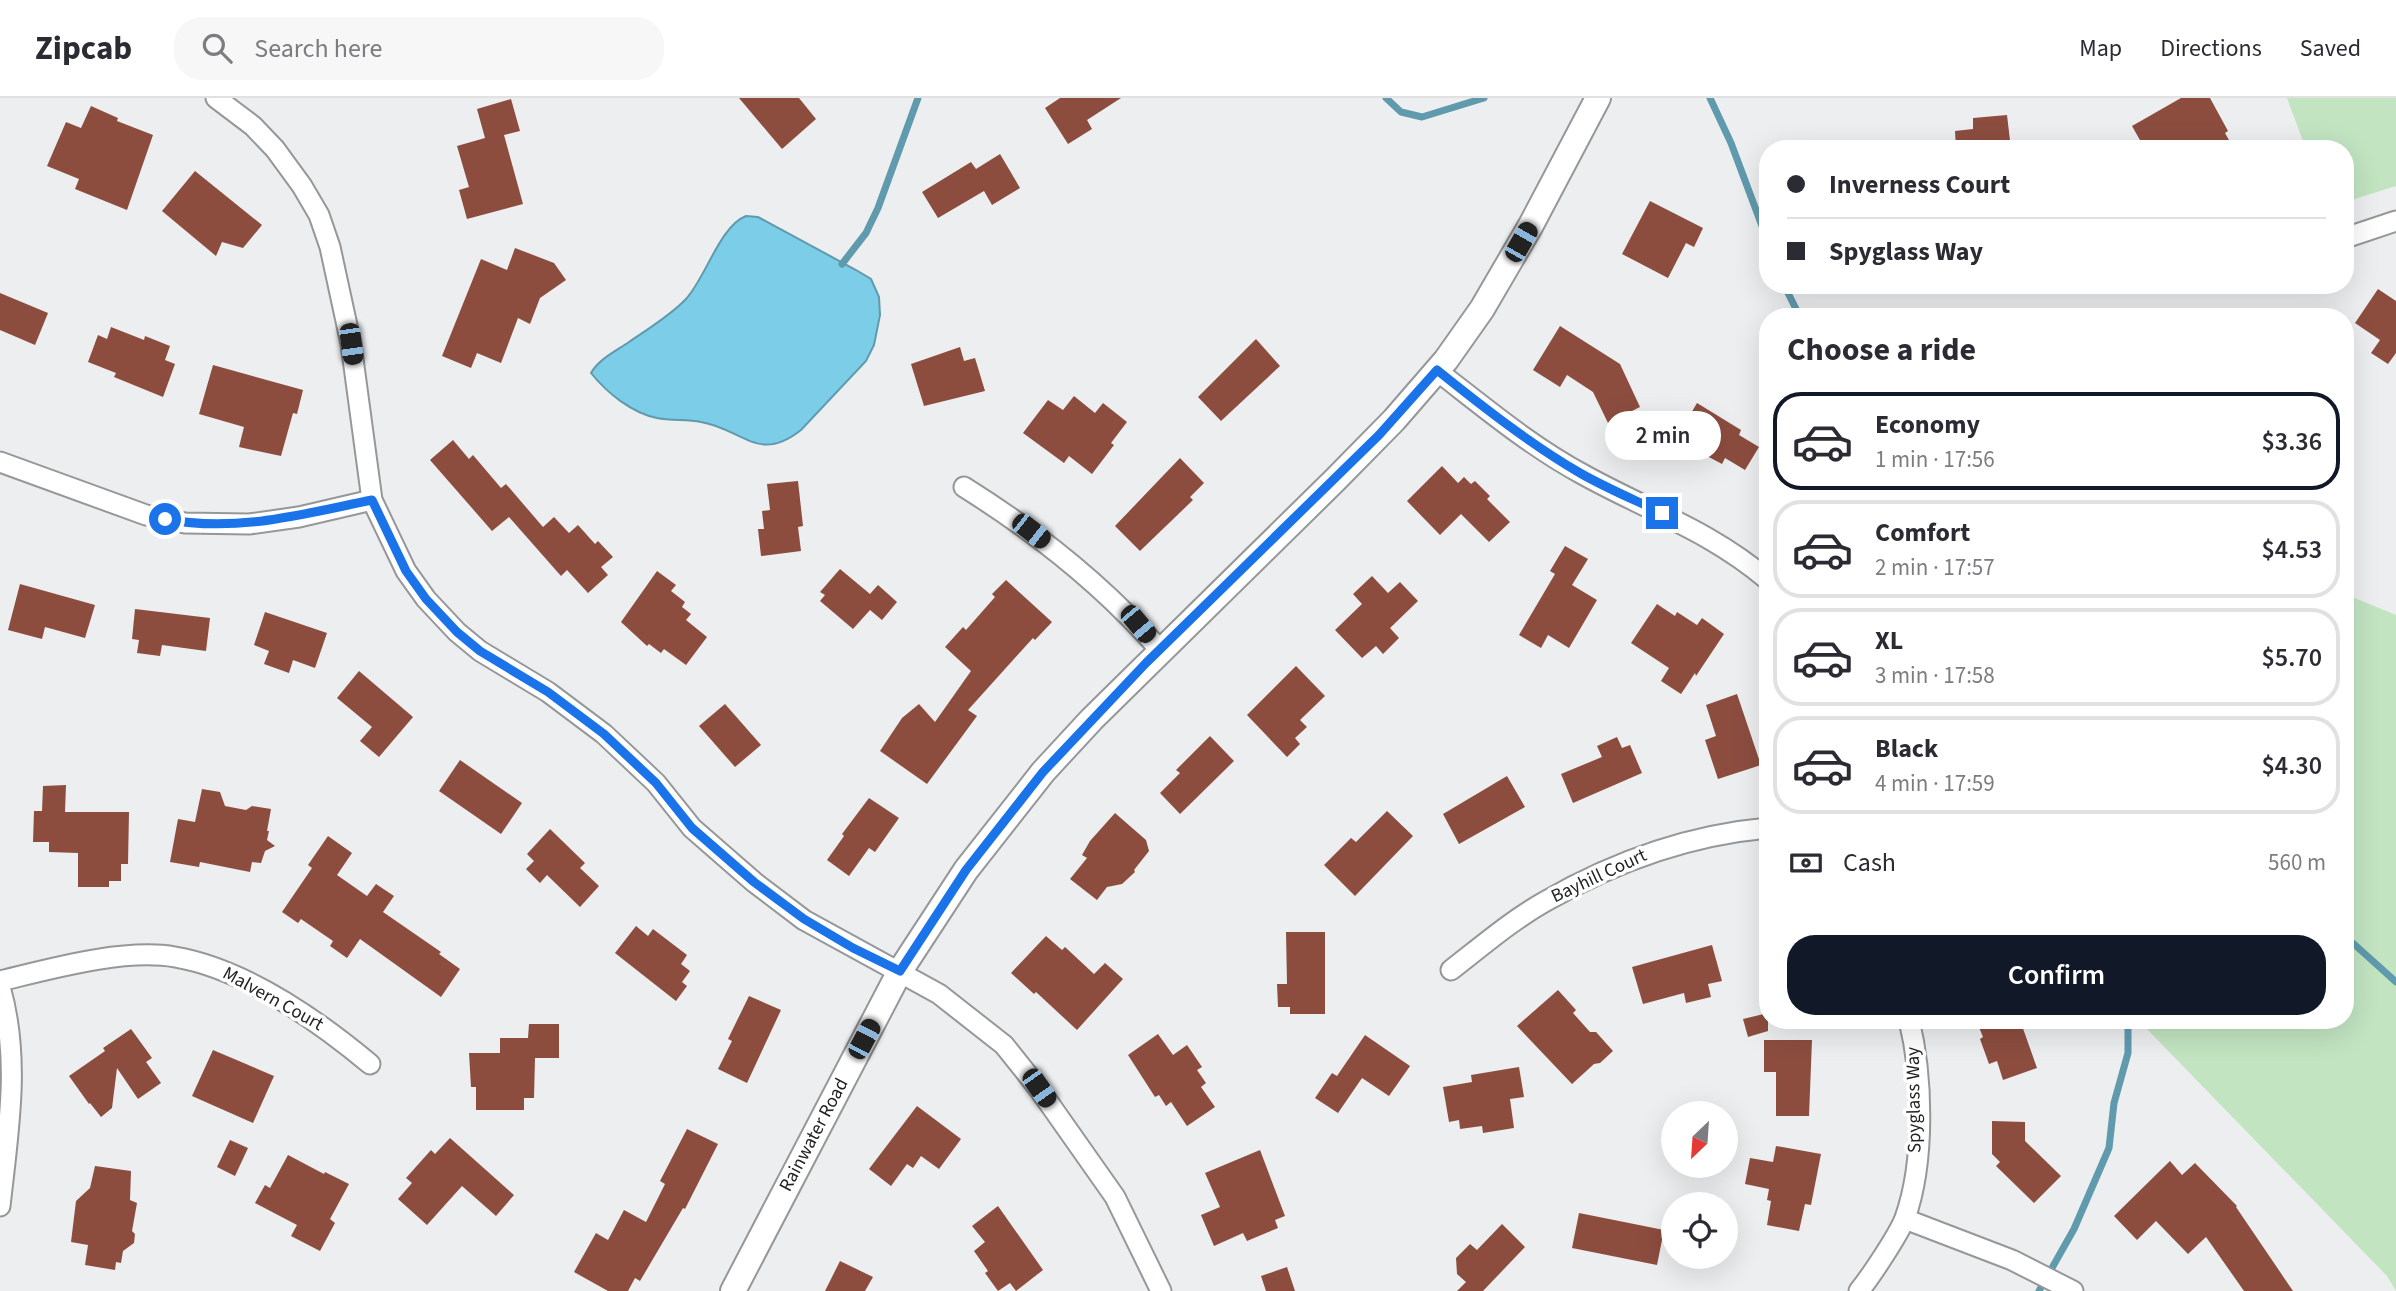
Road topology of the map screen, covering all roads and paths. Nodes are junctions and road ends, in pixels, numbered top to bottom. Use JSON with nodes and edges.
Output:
{"nodes":[{"id":1,"x":216,"y":98,"type":"edge"},
{"id":2,"x":1598,"y":98,"type":"edge"},
{"id":3,"x":2396,"y":221,"type":"edge"},
{"id":4,"x":2354,"y":235,"type":"edge"},
{"id":5,"x":1437,"y":370,"type":"junction"},
{"id":6,"x":0,"y":462,"type":"edge"},
{"id":7,"x":964,"y":487,"type":"dead end"},
{"id":8,"x":372,"y":500,"type":"junction"},
{"id":9,"x":1759,"y":572,"type":"edge"},
{"id":10,"x":1160,"y":650,"type":"junction"},
{"id":11,"x":1759,"y":830,"type":"edge"},
{"id":12,"x":1451,"y":970,"type":"dead end"},
{"id":13,"x":900,"y":971,"type":"junction"},
{"id":14,"x":0,"y":981,"type":"edge"},
{"id":15,"x":0,"y":987,"type":"edge"},
{"id":16,"x":1911,"y":1029,"type":"edge"},
{"id":17,"x":370,"y":1065,"type":"dead end"},
{"id":18,"x":0,"y":1206,"type":"edge"},
{"id":19,"x":1905,"y":1219,"type":"junction"},
{"id":20,"x":733,"y":1291,"type":"edge"},
{"id":21,"x":1161,"y":1291,"type":"edge"},
{"id":22,"x":1859,"y":1291,"type":"edge"},
{"id":23,"x":2073,"y":1291,"type":"edge"}],
"edges":[{"from":1,"to":8,"type":"street"},
{"from":2,"to":5,"type":"street","name":"Rainwater Road"},
{"from":3,"to":4,"type":"street"},
{"from":5,"to":9,"type":"street"},
{"from":5,"to":10,"type":"street","name":"Rainwater Road"},
{"from":6,"to":8,"type":"street"},
{"from":7,"to":10,"type":"street"},
{"from":8,"to":13,"type":"street"},
{"from":10,"to":13,"type":"street","name":"Rainwater Road"},
{"from":11,"to":12,"type":"street","name":"Bayhill Court"},
{"from":13,"to":20,"type":"street","name":"Rainwater Road"},
{"from":13,"to":21,"type":"street"},
{"from":14,"to":17,"type":"street","name":"Malvern Court"},
{"from":15,"to":18,"type":"street"},
{"from":16,"to":19,"type":"street","name":"Spyglass Way"},
{"from":19,"to":22,"type":"street","name":"Spyglass Way"},
{"from":19,"to":23,"type":"street"}]}
